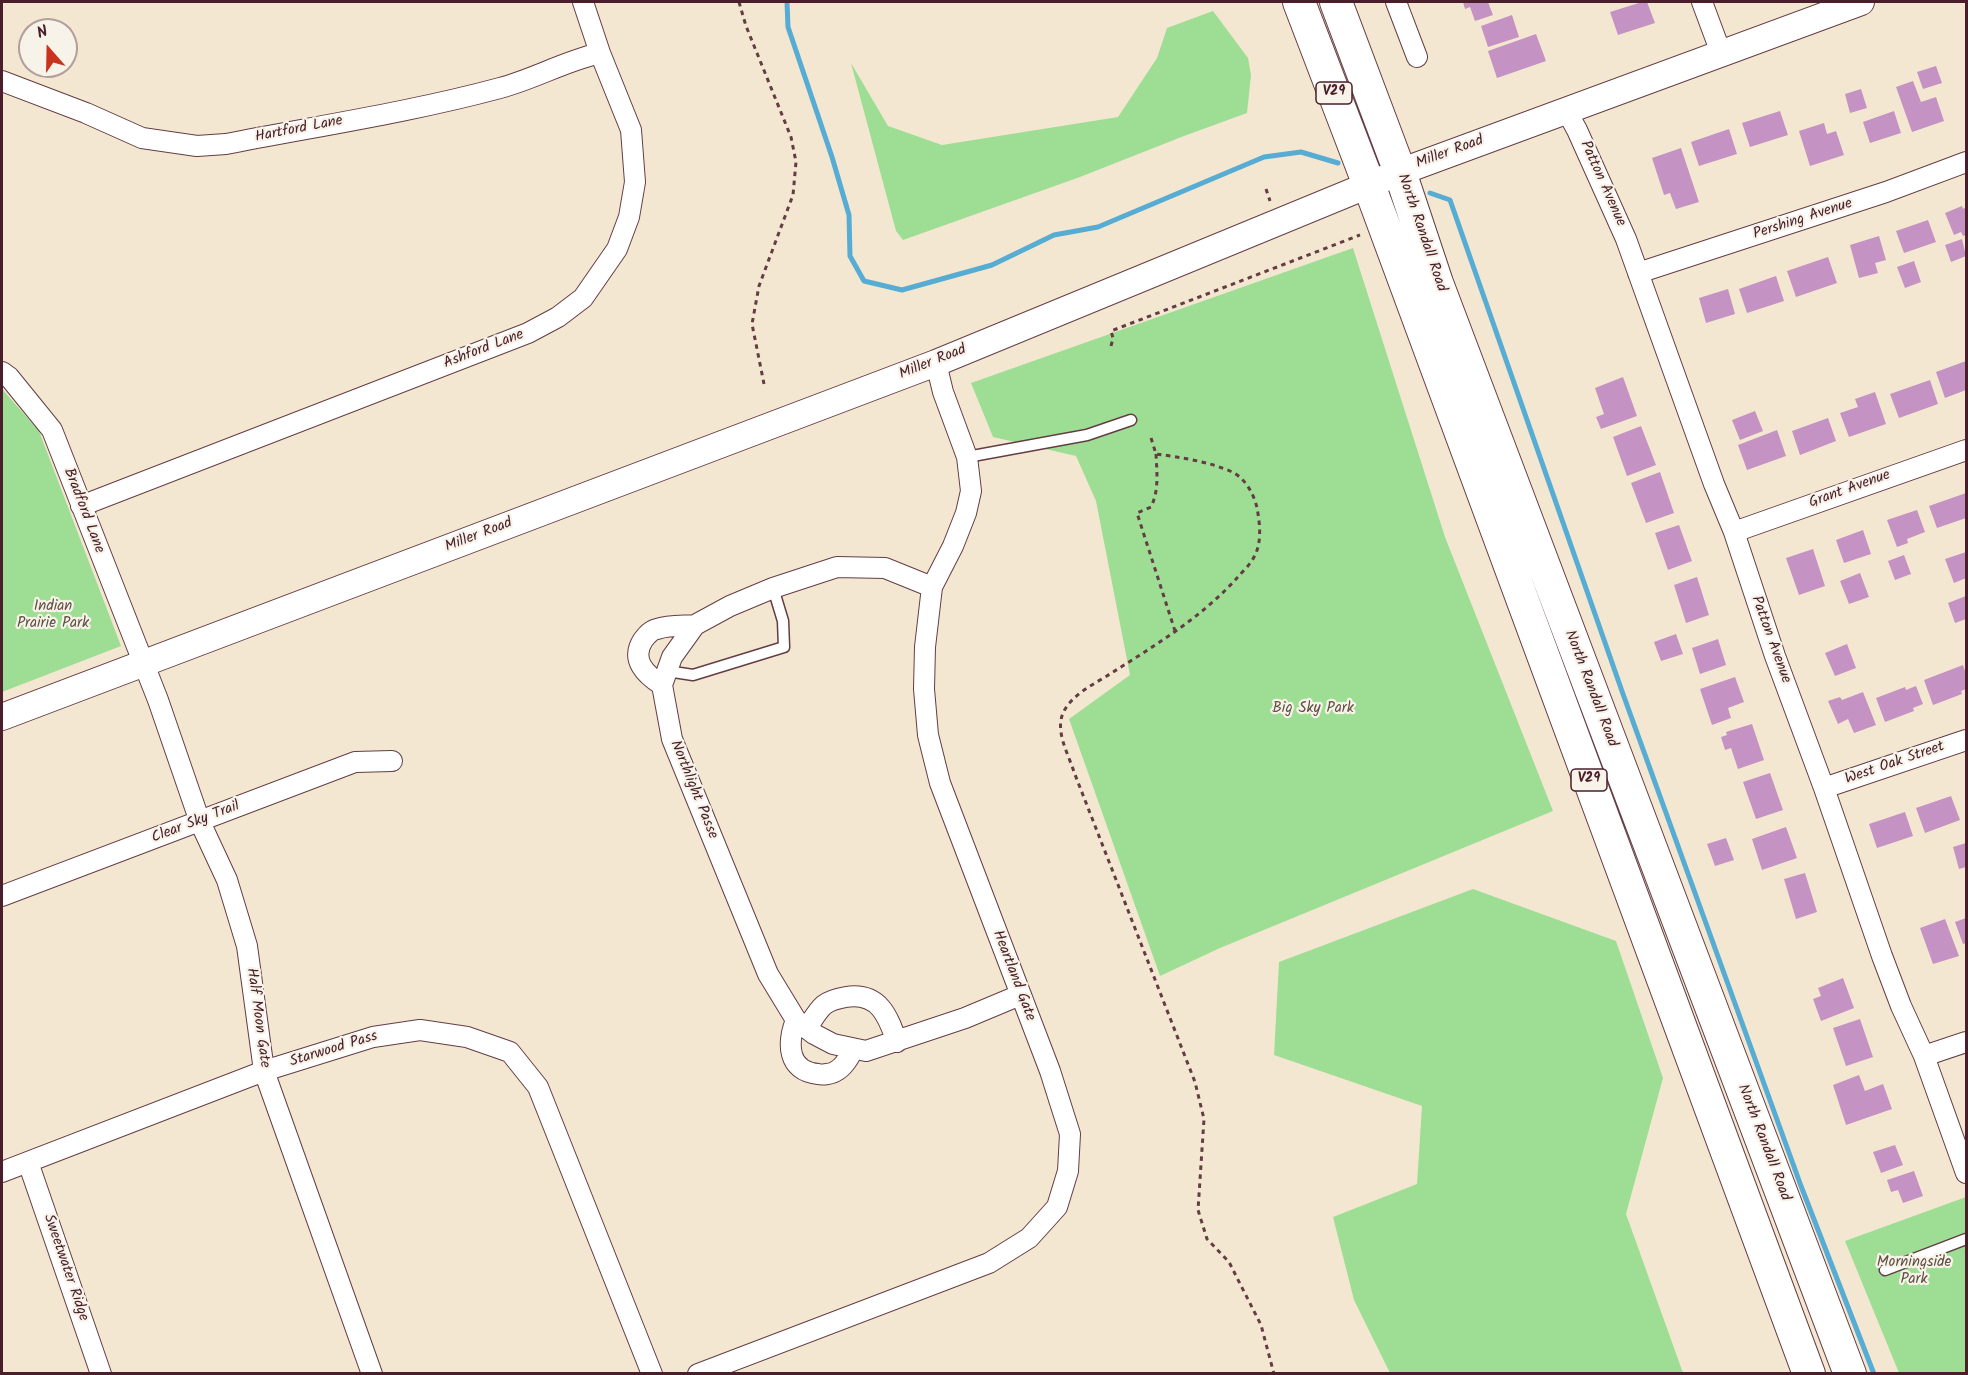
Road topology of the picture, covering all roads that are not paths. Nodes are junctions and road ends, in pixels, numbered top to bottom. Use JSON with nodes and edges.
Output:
{"nodes":[{"id":1,"x":583,"y":2,"type":"edge"},
{"id":2,"x":1299,"y":2,"type":"edge"},
{"id":3,"x":1336,"y":2,"type":"edge"},
{"id":4,"x":1396,"y":2,"type":"edge"},
{"id":5,"x":1702,"y":2,"type":"edge"},
{"id":6,"x":1861,"y":2,"type":"edge"},
{"id":7,"x":600,"y":53,"type":"junction"},
{"id":8,"x":1721,"y":53,"type":"junction"},
{"id":9,"x":1417,"y":57,"type":"dead end"},
{"id":10,"x":2,"y":81,"type":"edge"},
{"id":11,"x":1566,"y":110,"type":"junction"},
{"id":12,"x":1966,"y":162,"type":"edge"},
{"id":13,"x":1400,"y":172,"type":"junction"},
{"id":14,"x":1369,"y":185,"type":"junction"},
{"id":15,"x":1638,"y":273,"type":"junction"},
{"id":16,"x":936,"y":363,"type":"junction"},
{"id":17,"x":2,"y":372,"type":"edge"},
{"id":18,"x":1131,"y":420,"type":"dead end"},
{"id":19,"x":1966,"y":450,"type":"edge"},
{"id":20,"x":967,"y":457,"type":"junction"},
{"id":21,"x":81,"y":506,"type":"junction"},
{"id":22,"x":1734,"y":532,"type":"junction"},
{"id":23,"x":932,"y":587,"type":"junction"},
{"id":24,"x":774,"y":588,"type":"junction"},
{"id":25,"x":695,"y":625,"type":"junction"},
{"id":26,"x":142,"y":663,"type":"junction"},
{"id":27,"x":665,"y":678,"type":"junction"},
{"id":28,"x":2,"y":717,"type":"edge"},
{"id":29,"x":1966,"y":740,"type":"edge"},
{"id":30,"x":392,"y":761,"type":"dead end"},
{"id":31,"x":1824,"y":788,"type":"junction"},
{"id":32,"x":200,"y":822,"type":"junction"},
{"id":33,"x":2,"y":896,"type":"edge"},
{"id":34,"x":1020,"y":995,"type":"junction"},
{"id":35,"x":801,"y":1024,"type":"junction"},
{"id":36,"x":897,"y":1042,"type":"junction"},
{"id":37,"x":1966,"y":1042,"type":"edge"},
{"id":38,"x":854,"y":1049,"type":"junction"},
{"id":39,"x":1924,"y":1056,"type":"junction"},
{"id":40,"x":264,"y":1071,"type":"junction"},
{"id":41,"x":28,"y":1162,"type":"junction"},
{"id":42,"x":2,"y":1172,"type":"edge"},
{"id":43,"x":1966,"y":1173,"type":"edge"},
{"id":44,"x":1966,"y":1239,"type":"edge"},
{"id":45,"x":1885,"y":1270,"type":"dead end"},
{"id":46,"x":101,"y":1374,"type":"edge"},
{"id":47,"x":372,"y":1374,"type":"edge"},
{"id":48,"x":652,"y":1374,"type":"edge"},
{"id":49,"x":698,"y":1374,"type":"edge"},
{"id":50,"x":1809,"y":1374,"type":"edge"},
{"id":51,"x":1850,"y":1374,"type":"edge"}],
"edges":[{"from":1,"to":7,"type":"street","name":"Ashford Lane"},
{"from":2,"to":14,"type":"main road","number":"V29"},
{"from":3,"to":13,"type":"main road","name":"North Randall Road","number":"V29"},
{"from":4,"to":9,"type":"street"},
{"from":5,"to":8,"type":"street"},
{"from":6,"to":8,"type":"street","name":"Miller Road"},
{"from":7,"to":10,"type":"street","name":"Hartford Lane"},
{"from":7,"to":21,"type":"street","name":"Ashford Lane"},
{"from":8,"to":11,"type":"street","name":"Miller Road"},
{"from":11,"to":13,"type":"street","name":"Miller Road"},
{"from":11,"to":15,"type":"street","name":"Patton Avenue"},
{"from":12,"to":15,"type":"street","name":"Pershing Avenue"},
{"from":13,"to":14,"type":"street","name":"Miller Road"},
{"from":13,"to":51,"type":"main road","name":"North Randall Road","number":"V29"},
{"from":14,"to":16,"type":"street","name":"Miller Road"},
{"from":14,"to":50,"type":"main road","number":"V29"},
{"from":15,"to":22,"type":"street","name":"Patton Avenue"},
{"from":16,"to":20,"type":"street","name":"Heartland Gate"},
{"from":16,"to":26,"type":"street","name":"Miller Road"},
{"from":17,"to":21,"type":"street","name":"Bradford Lane"},
{"from":18,"to":20,"type":"lane"},
{"from":19,"to":22,"type":"street","name":"Grant Avenue"},
{"from":20,"to":23,"type":"street","name":"Heartland Gate"},
{"from":21,"to":26,"type":"street","name":"Bradford Lane"},
{"from":22,"to":31,"type":"street","name":"Patton Avenue"},
{"from":23,"to":24,"type":"street"},
{"from":23,"to":34,"type":"street","name":"Heartland Gate"},
{"from":24,"to":25,"type":"street"},
{"from":24,"to":27,"type":"lane"},
{"from":25,"to":27,"type":"street"},
{"from":25,"to":27,"type":"street"},
{"from":26,"to":28,"type":"street","name":"Miller Road"},
{"from":26,"to":32,"type":"street","name":"Half Moon Gate"},
{"from":27,"to":35,"type":"street","name":"Northlight Passe"},
{"from":29,"to":31,"type":"street","name":"West Oak Street"},
{"from":30,"to":32,"type":"street","name":"Clear Sky Trail"},
{"from":31,"to":39,"type":"street","name":"Patton Avenue"},
{"from":32,"to":33,"type":"street","name":"Clear Sky Trail"},
{"from":32,"to":40,"type":"street","name":"Half Moon Gate"},
{"from":34,"to":36,"type":"street","name":"Northlight Passe"},
{"from":34,"to":49,"type":"street","name":"Heartland Gate"},
{"from":35,"to":36,"type":"street"},
{"from":35,"to":38,"type":"street","name":"Northlight Passe"},
{"from":35,"to":38,"type":"street"},
{"from":36,"to":38,"type":"street","name":"Northlight Passe"},
{"from":37,"to":39,"type":"street"},
{"from":39,"to":43,"type":"street","name":"Patton Avenue"},
{"from":40,"to":41,"type":"street","name":"Starwood Pass"},
{"from":40,"to":47,"type":"street","name":"Half Moon Gate"},
{"from":40,"to":48,"type":"street","name":"Starwood Pass"},
{"from":41,"to":42,"type":"street","name":"Starwood Pass"},
{"from":41,"to":46,"type":"street","name":"Sweetwater Ridge"},
{"from":44,"to":45,"type":"lane"}]}
